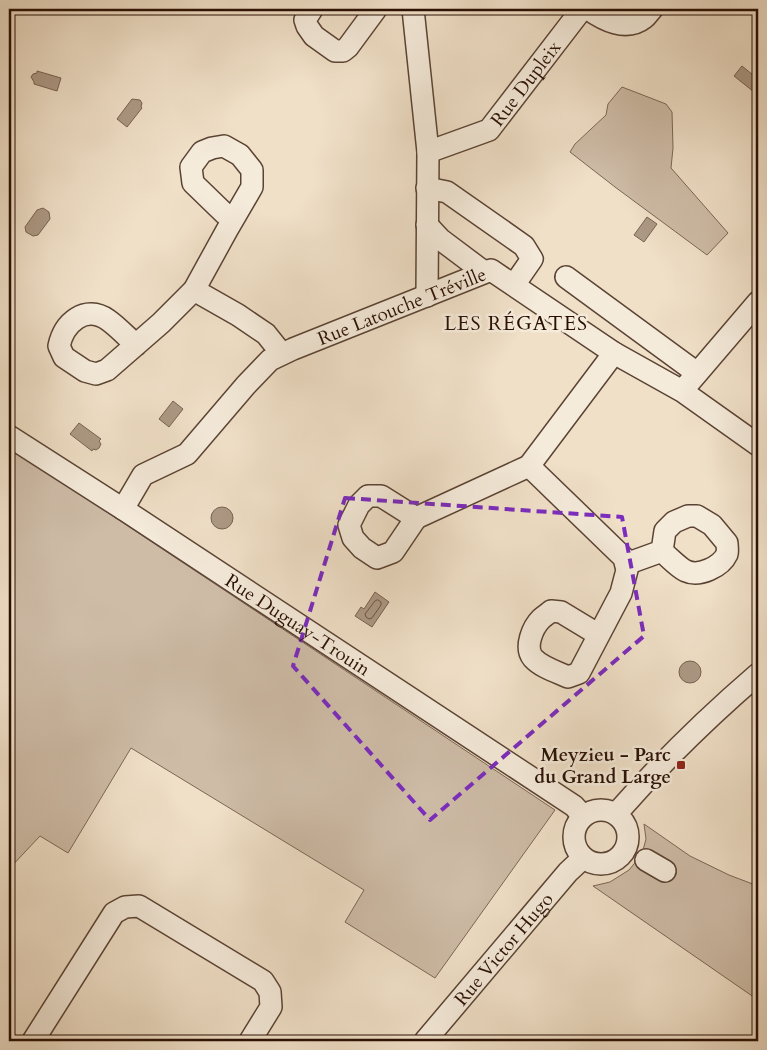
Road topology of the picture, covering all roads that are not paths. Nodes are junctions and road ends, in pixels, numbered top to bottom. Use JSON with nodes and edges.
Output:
{"nodes":[{"id":1,"x":312,"y":9,"type":"edge"},
{"id":2,"x":376,"y":9,"type":"edge"},
{"id":3,"x":413,"y":9,"type":"edge"},
{"id":4,"x":582,"y":9,"type":"edge"},
{"id":5,"x":588,"y":9,"type":"edge"},
{"id":6,"x":652,"y":9,"type":"edge"},
{"id":7,"x":428,"y":152,"type":"junction"},
{"id":8,"x":427,"y":188,"type":"junction"},
{"id":9,"x":233,"y":219,"type":"dead end"},
{"id":10,"x":427,"y":225,"type":"junction"},
{"id":11,"x":484,"y":272,"type":"junction"},
{"id":12,"x":566,"y":277,"type":"dead end"},
{"id":13,"x":514,"y":285,"type":"junction"},
{"id":14,"x":194,"y":290,"type":"junction"},
{"id":15,"x":427,"y":296,"type":"junction"},
{"id":16,"x":758,"y":302,"type":"edge"},
{"id":17,"x":136,"y":344,"type":"dead end"},
{"id":18,"x":614,"y":353,"type":"junction"},
{"id":19,"x":282,"y":354,"type":"junction"},
{"id":20,"x":697,"y":373,"type":"junction"},
{"id":21,"x":682,"y":391,"type":"junction"},
{"id":22,"x":9,"y":436,"type":"edge"},
{"id":23,"x":758,"y":445,"type":"edge"},
{"id":24,"x":529,"y":466,"type":"junction"},
{"id":25,"x":123,"y":509,"type":"junction"},
{"id":26,"x":416,"y":518,"type":"dead end"},
{"id":27,"x":662,"y":551,"type":"dead end"},
{"id":28,"x":626,"y":564,"type":"junction"},
{"id":29,"x":599,"y":635,"type":"dead end"},
{"id":30,"x":758,"y":674,"type":"edge"},
{"id":31,"x":616,"y":814,"type":"junction"},
{"id":32,"x":583,"y":816,"type":"junction"},
{"id":33,"x":583,"y":858,"type":"junction"},
{"id":34,"x":646,"y":860,"type":"dead end"},
{"id":35,"x":666,"y":871,"type":"dead end"},
{"id":36,"x":34,"y":1041,"type":"edge"},
{"id":37,"x":250,"y":1041,"type":"edge"},
{"id":38,"x":425,"y":1041,"type":"edge"}],
"edges":[{"from":1,"to":2,"type":"street"},
{"from":3,"to":7,"type":"street"},
{"from":4,"to":7,"type":"street","name":"Rue Dupleix"},
{"from":5,"to":6,"type":"street"},
{"from":7,"to":8,"type":"street"},
{"from":8,"to":10,"type":"street"},
{"from":8,"to":13,"type":"street"},
{"from":9,"to":14,"type":"street"},
{"from":10,"to":11,"type":"street"},
{"from":10,"to":15,"type":"street"},
{"from":11,"to":13,"type":"street","name":"Rue Latouche Tréville"},
{"from":11,"to":15,"type":"street","name":"Rue Latouche Tréville"},
{"from":12,"to":20,"type":"street"},
{"from":13,"to":18,"type":"street","name":"Rue Latouche Tréville"},
{"from":14,"to":17,"type":"street"},
{"from":14,"to":19,"type":"street"},
{"from":15,"to":19,"type":"street","name":"Rue Latouche Tréville"},
{"from":16,"to":20,"type":"street"},
{"from":18,"to":21,"type":"street","name":"Rue Latouche Tréville"},
{"from":18,"to":24,"type":"street"},
{"from":19,"to":25,"type":"street","name":"Rue Latouche Tréville"},
{"from":20,"to":21,"type":"street"},
{"from":21,"to":23,"type":"street","name":"Rue Latouche Tréville"},
{"from":22,"to":25,"type":"street","name":"Rue Duguay-Trouin"},
{"from":24,"to":26,"type":"street"},
{"from":24,"to":28,"type":"street"},
{"from":25,"to":32,"type":"street","name":"Rue Duguay-Trouin"},
{"from":27,"to":28,"type":"street"},
{"from":28,"to":29,"type":"street"},
{"from":30,"to":31,"type":"street"},
{"from":31,"to":32,"type":"street"},
{"from":31,"to":33,"type":"street"},
{"from":32,"to":33,"type":"street"},
{"from":33,"to":38,"type":"street","name":"Rue Victor Hugo"},
{"from":34,"to":35,"type":"street"},
{"from":36,"to":37,"type":"street"}]}
